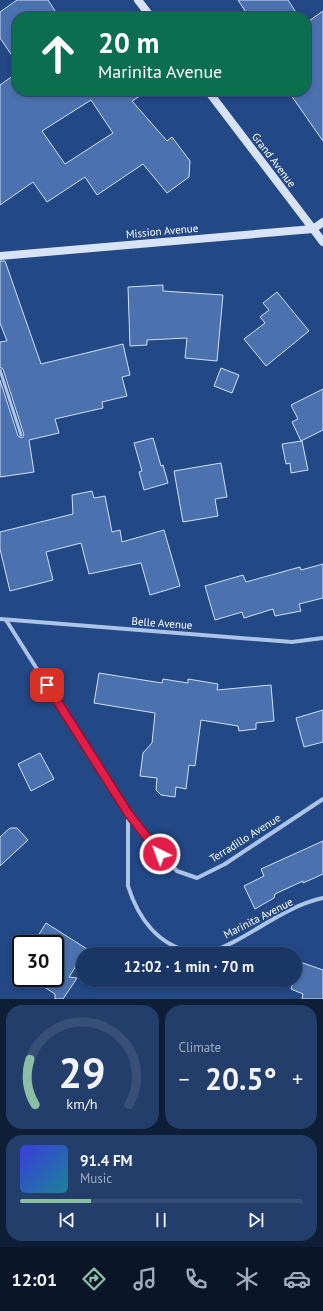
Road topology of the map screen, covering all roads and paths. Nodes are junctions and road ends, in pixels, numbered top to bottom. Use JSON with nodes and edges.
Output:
{"nodes":[{"id":1,"x":138,"y":0,"type":"edge"},
{"id":2,"x":147,"y":12,"type":"edge"},
{"id":3,"x":212,"y":96,"type":"edge"},
{"id":4,"x":323,"y":222,"type":"edge"},
{"id":5,"x":313,"y":229,"type":"junction"},
{"id":6,"x":323,"y":242,"type":"edge"},
{"id":7,"x":0,"y":256,"type":"edge"},
{"id":8,"x":0,"y":370,"type":"edge"},
{"id":9,"x":21,"y":435,"type":"dead end"},
{"id":10,"x":0,"y":619,"type":"edge"},
{"id":11,"x":6,"y":620,"type":"junction"},
{"id":12,"x":323,"y":638,"type":"edge"},
{"id":13,"x":323,"y":799,"type":"edge"},
{"id":14,"x":128,"y":813,"type":"junction"},
{"id":15,"x":323,"y":898,"type":"edge"}],
"edges":[{"from":1,"to":2,"type":"street"},
{"from":3,"to":5,"type":"street","name":"Grand Avenue"},
{"from":4,"to":5,"type":"street"},
{"from":5,"to":6,"type":"street","name":"Grand Avenue"},
{"from":5,"to":7,"type":"street","name":"Mission Avenue"},
{"from":8,"to":9,"type":"lane"},
{"from":10,"to":11,"type":"street","name":"Belle Avenue"},
{"from":11,"to":12,"type":"street","name":"Belle Avenue"},
{"from":11,"to":14,"type":"street"},
{"from":13,"to":14,"type":"street","name":"Terradillo Avenue"},
{"from":14,"to":15,"type":"street","name":"Marinita Avenue"}]}
